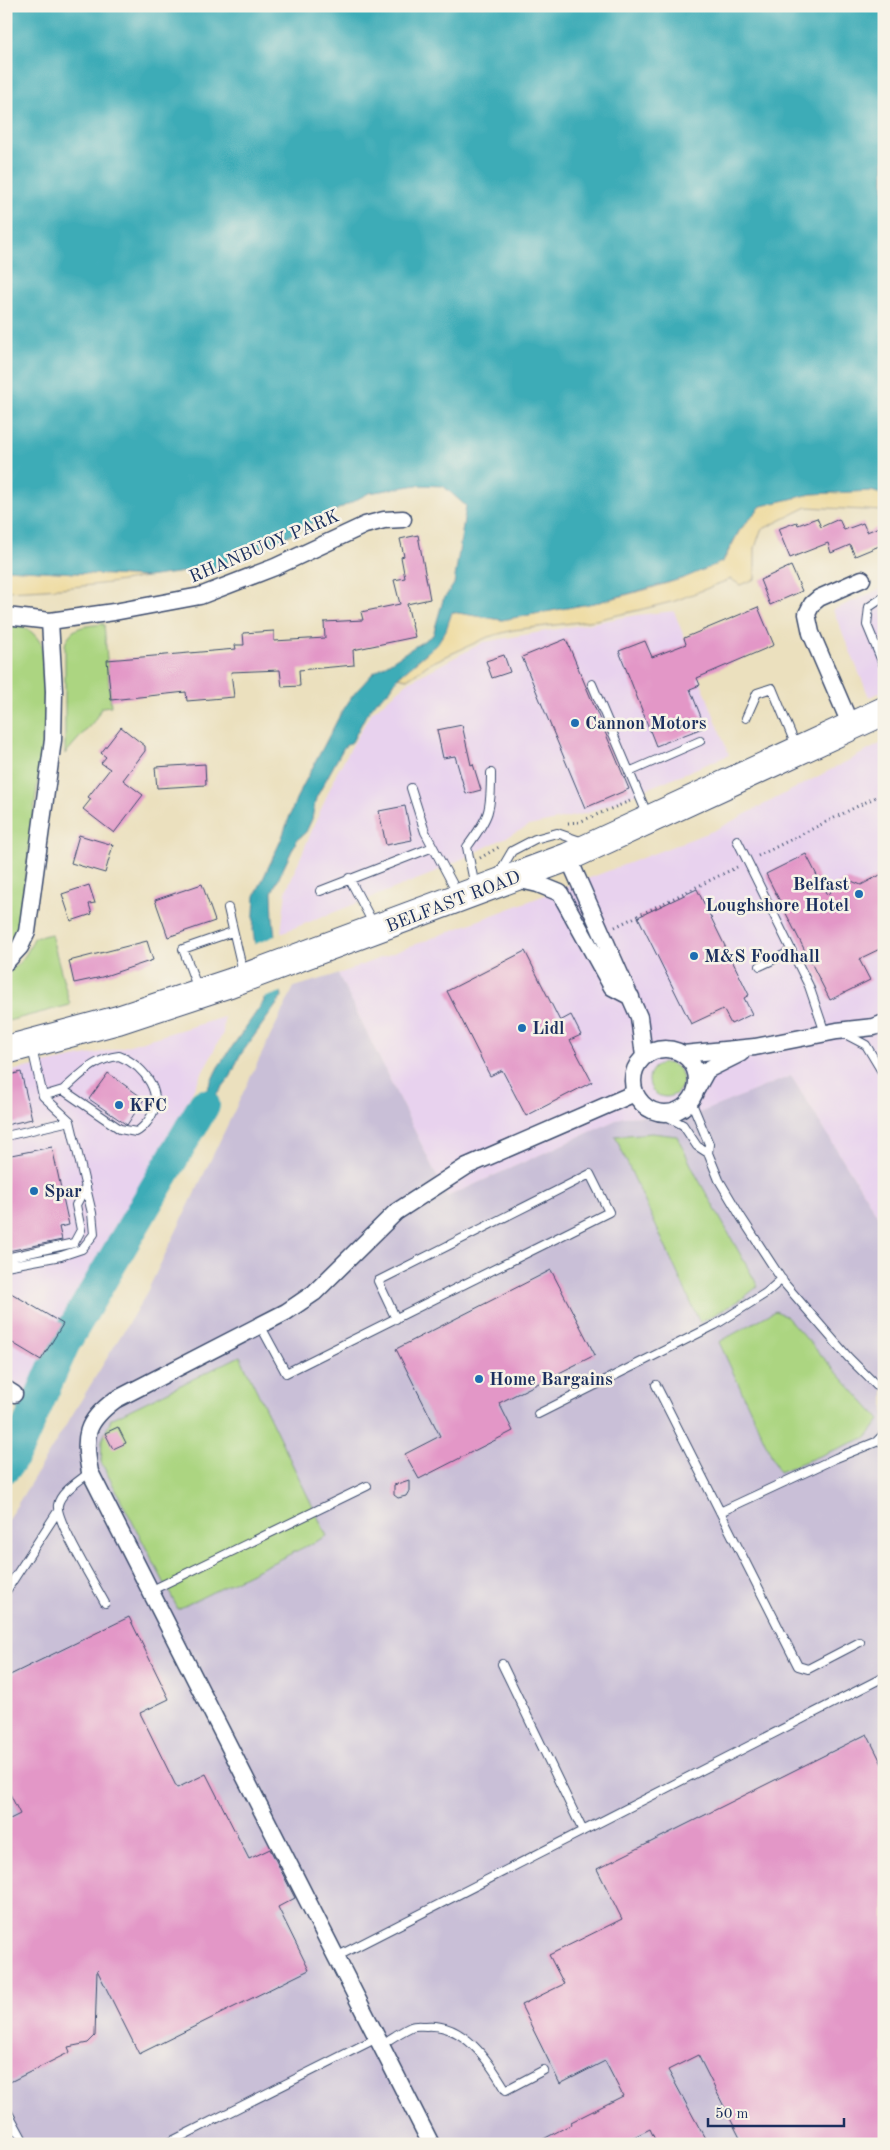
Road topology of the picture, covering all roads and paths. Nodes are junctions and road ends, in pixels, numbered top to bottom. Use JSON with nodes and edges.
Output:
{"nodes":[{"id":1,"x":403,"y":519,"type":"dead end"},
{"id":2,"x":862,"y":578,"type":"dead end"},
{"id":3,"x":884,"y":597,"type":"edge"},
{"id":4,"x":6,"y":616,"type":"edge"},
{"id":5,"x":50,"y":621,"type":"junction"},
{"id":6,"x":884,"y":666,"type":"edge"},
{"id":7,"x":592,"y":684,"type":"dead end"},
{"id":8,"x":884,"y":711,"type":"edge"},
{"id":9,"x":746,"y":718,"type":"dead end"},
{"id":10,"x":851,"y":726,"type":"junction"},
{"id":11,"x":700,"y":741,"type":"dead end"},
{"id":12,"x":798,"y":750,"type":"junction"},
{"id":13,"x":629,"y":772,"type":"junction"},
{"id":14,"x":491,"y":773,"type":"dead end"},
{"id":15,"x":411,"y":788,"type":"dead end"},
{"id":16,"x":884,"y":792,"type":"edge"},
{"id":17,"x":644,"y":809,"type":"junction"},
{"id":18,"x":564,"y":824,"type":"dead end"},
{"id":19,"x":738,"y":840,"type":"dead end"},
{"id":20,"x":503,"y":844,"type":"dead end"},
{"id":21,"x":592,"y":845,"type":"junction"},
{"id":22,"x":434,"y":847,"type":"junction"},
{"id":23,"x":568,"y":857,"type":"junction"},
{"id":24,"x":748,"y":861,"type":"junction"},
{"id":25,"x":470,"y":864,"type":"junction"},
{"id":26,"x":350,"y":878,"type":"junction"},
{"id":27,"x":485,"y":888,"type":"junction"},
{"id":28,"x":320,"y":891,"type":"dead end"},
{"id":29,"x":228,"y":908,"type":"dead end"},
{"id":30,"x":377,"y":930,"type":"junction"},
{"id":31,"x":232,"y":932,"type":"junction"},
{"id":32,"x":601,"y":933,"type":"junction"},
{"id":33,"x":792,"y":951,"type":"junction"},
{"id":34,"x":6,"y":962,"type":"edge"},
{"id":35,"x":760,"y":966,"type":"dead end"},
{"id":36,"x":237,"y":972,"type":"junction"},
{"id":37,"x":200,"y":993,"type":"junction"},
{"id":38,"x":631,"y":997,"type":"junction"},
{"id":39,"x":639,"y":1017,"type":"junction"},
{"id":40,"x":879,"y":1025,"type":"edge"},
{"id":41,"x":831,"y":1032,"type":"junction"},
{"id":42,"x":866,"y":1045,"type":"junction"},
{"id":43,"x":19,"y":1047,"type":"edge"},
{"id":44,"x":754,"y":1048,"type":"junction"},
{"id":45,"x":663,"y":1049,"type":"junction"},
{"id":46,"x":683,"y":1054,"type":"junction"},
{"id":47,"x":644,"y":1056,"type":"junction"},
{"id":48,"x":884,"y":1075,"type":"edge"},
{"id":49,"x":63,"y":1090,"type":"junction"},
{"id":50,"x":635,"y":1093,"type":"junction"},
{"id":51,"x":43,"y":1096,"type":"junction"},
{"id":52,"x":693,"y":1096,"type":"junction"},
{"id":53,"x":661,"y":1113,"type":"junction"},
{"id":54,"x":70,"y":1121,"type":"junction"},
{"id":55,"x":6,"y":1136,"type":"edge"},
{"id":56,"x":708,"y":1153,"type":"junction"},
{"id":57,"x":86,"y":1186,"type":"junction"},
{"id":58,"x":6,"y":1258,"type":"edge"},
{"id":59,"x":6,"y":1266,"type":"edge"},
{"id":60,"x":782,"y":1279,"type":"junction"},
{"id":61,"x":396,"y":1319,"type":"junction"},
{"id":62,"x":260,"y":1326,"type":"junction"},
{"id":63,"x":656,"y":1385,"type":"dead end"},
{"id":64,"x":884,"y":1393,"type":"edge"},
{"id":65,"x":538,"y":1414,"type":"dead end"},
{"id":66,"x":884,"y":1434,"type":"edge"},
{"id":67,"x":90,"y":1472,"type":"junction"},
{"id":68,"x":367,"y":1486,"type":"dead end"},
{"id":69,"x":58,"y":1511,"type":"junction"},
{"id":70,"x":720,"y":1512,"type":"junction"},
{"id":71,"x":6,"y":1591,"type":"edge"},
{"id":72,"x":150,"y":1591,"type":"junction"},
{"id":73,"x":105,"y":1603,"type":"dead end"},
{"id":74,"x":860,"y":1642,"type":"dead end"},
{"id":75,"x":502,"y":1664,"type":"dead end"},
{"id":76,"x":884,"y":1677,"type":"edge"},
{"id":77,"x":583,"y":1831,"type":"junction"},
{"id":78,"x":336,"y":1957,"type":"junction"},
{"id":79,"x":379,"y":2041,"type":"junction"},
{"id":80,"x":544,"y":2070,"type":"dead end"},
{"id":81,"x":6,"y":2109,"type":"edge"},
{"id":82,"x":25,"y":2144,"type":"edge"},
{"id":83,"x":166,"y":2144,"type":"edge"},
{"id":84,"x":431,"y":2144,"type":"edge"}],
"edges":[{"from":1,"to":5,"type":"street","name":"RHANBUOY PARK"},
{"from":2,"to":10,"type":"street"},
{"from":3,"to":6,"type":"lane"},
{"from":4,"to":5,"type":"street","name":"RHANBUOY PARK"},
{"from":5,"to":34,"type":"street"},
{"from":7,"to":13,"type":"lane"},
{"from":8,"to":10,"type":"highway","name":"BELFAST ROAD"},
{"from":9,"to":12,"type":"lane"},
{"from":10,"to":12,"type":"highway","name":"BELFAST ROAD"},
{"from":11,"to":13,"type":"lane"},
{"from":12,"to":17,"type":"highway","name":"BELFAST ROAD"},
{"from":13,"to":17,"type":"lane"},
{"from":14,"to":25,"type":"lane"},
{"from":15,"to":22,"type":"lane"},
{"from":16,"to":24,"type":"path"},
{"from":17,"to":18,"type":"path"},
{"from":17,"to":21,"type":"highway","name":"BELFAST ROAD"},
{"from":19,"to":24,"type":"lane"},
{"from":20,"to":25,"type":"path"},
{"from":21,"to":23,"type":"highway","name":"BELFAST ROAD"},
{"from":21,"to":27,"type":"lane"},
{"from":22,"to":26,"type":"lane"},
{"from":22,"to":27,"type":"lane"},
{"from":23,"to":27,"type":"highway","name":"BELFAST ROAD"},
{"from":23,"to":32,"type":"street"},
{"from":24,"to":32,"type":"path"},
{"from":24,"to":33,"type":"lane"},
{"from":25,"to":27,"type":"lane"},
{"from":26,"to":28,"type":"lane"},
{"from":26,"to":30,"type":"lane"},
{"from":27,"to":30,"type":"highway","name":"BELFAST ROAD"},
{"from":27,"to":38,"type":"street"},
{"from":29,"to":31,"type":"lane"},
{"from":30,"to":36,"type":"highway","name":"BELFAST ROAD"},
{"from":31,"to":36,"type":"lane"},
{"from":31,"to":37,"type":"lane"},
{"from":32,"to":38,"type":"street"},
{"from":33,"to":35,"type":"lane"},
{"from":33,"to":41,"type":"lane"},
{"from":36,"to":37,"type":"highway","name":"BELFAST ROAD"},
{"from":37,"to":43,"type":"highway","name":"BELFAST ROAD"},
{"from":38,"to":39,"type":"street"},
{"from":39,"to":45,"type":"street"},
{"from":39,"to":47,"type":"street"},
{"from":40,"to":41,"type":"street"},
{"from":40,"to":42,"type":"lane"},
{"from":41,"to":42,"type":"lane"},
{"from":41,"to":44,"type":"street"},
{"from":42,"to":48,"type":"lane"},
{"from":43,"to":51,"type":"lane"},
{"from":44,"to":46,"type":"street"},
{"from":44,"to":52,"type":"street"},
{"from":45,"to":46,"type":"street"},
{"from":45,"to":47,"type":"street"},
{"from":46,"to":52,"type":"street"},
{"from":47,"to":50,"type":"street"},
{"from":49,"to":49,"type":"lane"},
{"from":49,"to":51,"type":"lane"},
{"from":50,"to":53,"type":"street"},
{"from":50,"to":62,"type":"street"},
{"from":51,"to":54,"type":"lane"},
{"from":52,"to":53,"type":"street"},
{"from":52,"to":56,"type":"lane"},
{"from":53,"to":56,"type":"lane"},
{"from":54,"to":55,"type":"lane"},
{"from":54,"to":57,"type":"lane"},
{"from":56,"to":60,"type":"lane"},
{"from":57,"to":58,"type":"lane"},
{"from":57,"to":59,"type":"lane"},
{"from":60,"to":64,"type":"lane"},
{"from":60,"to":65,"type":"lane"},
{"from":61,"to":61,"type":"lane"},
{"from":61,"to":62,"type":"lane"},
{"from":62,"to":67,"type":"street"},
{"from":63,"to":70,"type":"lane"},
{"from":66,"to":70,"type":"lane"},
{"from":67,"to":69,"type":"lane"},
{"from":67,"to":72,"type":"street"},
{"from":68,"to":72,"type":"lane"},
{"from":69,"to":71,"type":"lane"},
{"from":69,"to":73,"type":"lane"},
{"from":70,"to":74,"type":"lane"},
{"from":72,"to":78,"type":"street"},
{"from":75,"to":77,"type":"lane"},
{"from":76,"to":77,"type":"lane"},
{"from":77,"to":78,"type":"lane"},
{"from":78,"to":79,"type":"street"},
{"from":79,"to":80,"type":"lane"},
{"from":79,"to":83,"type":"lane"},
{"from":79,"to":84,"type":"street"},
{"from":81,"to":82,"type":"lane"}]}
